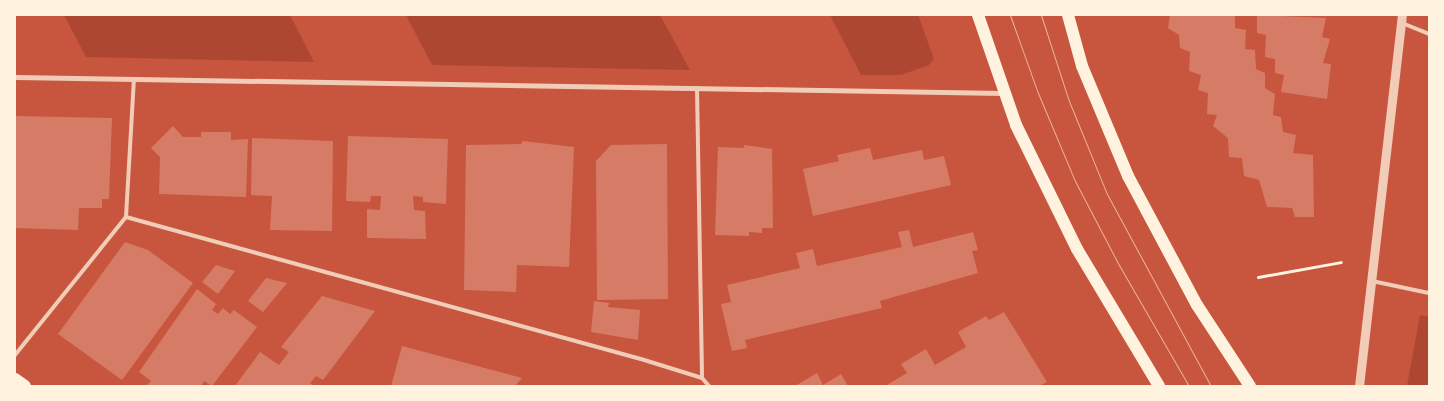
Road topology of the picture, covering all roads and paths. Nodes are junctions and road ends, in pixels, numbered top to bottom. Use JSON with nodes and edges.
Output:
{"nodes":[{"id":1,"x":978,"y":15,"type":"edge"},
{"id":2,"x":1068,"y":15,"type":"edge"},
{"id":3,"x":1402,"y":19,"type":"edge"},
{"id":4,"x":1429,"y":34,"type":"edge"},
{"id":5,"x":15,"y":78,"type":"edge"},
{"id":6,"x":134,"y":79,"type":"junction"},
{"id":7,"x":697,"y":88,"type":"junction"},
{"id":8,"x":1003,"y":93,"type":"junction"},
{"id":9,"x":126,"y":217,"type":"junction"},
{"id":10,"x":1341,"y":262,"type":"dead end"},
{"id":11,"x":1258,"y":277,"type":"dead end"},
{"id":12,"x":1372,"y":282,"type":"junction"},
{"id":13,"x":1429,"y":292,"type":"edge"},
{"id":14,"x":15,"y":355,"type":"edge"},
{"id":15,"x":702,"y":378,"type":"junction"},
{"id":16,"x":15,"y":379,"type":"edge"},
{"id":17,"x":25,"y":386,"type":"edge"},
{"id":18,"x":709,"y":386,"type":"edge"},
{"id":19,"x":1159,"y":386,"type":"edge"},
{"id":20,"x":1250,"y":386,"type":"edge"},
{"id":21,"x":1360,"y":386,"type":"edge"}],
"edges":[{"from":1,"to":8,"type":"main road"},
{"from":2,"to":20,"type":"main road"},
{"from":3,"to":4,"type":"lane"},
{"from":3,"to":12,"type":"street"},
{"from":5,"to":6,"type":"street"},
{"from":6,"to":7,"type":"street"},
{"from":6,"to":9,"type":"lane"},
{"from":7,"to":8,"type":"street"},
{"from":7,"to":15,"type":"lane"},
{"from":8,"to":19,"type":"main road"},
{"from":9,"to":14,"type":"lane"},
{"from":9,"to":15,"type":"lane"},
{"from":10,"to":11,"type":"path"},
{"from":12,"to":13,"type":"lane"},
{"from":12,"to":21,"type":"street"},
{"from":15,"to":18,"type":"lane"},
{"from":16,"to":17,"type":"main road"}]}
